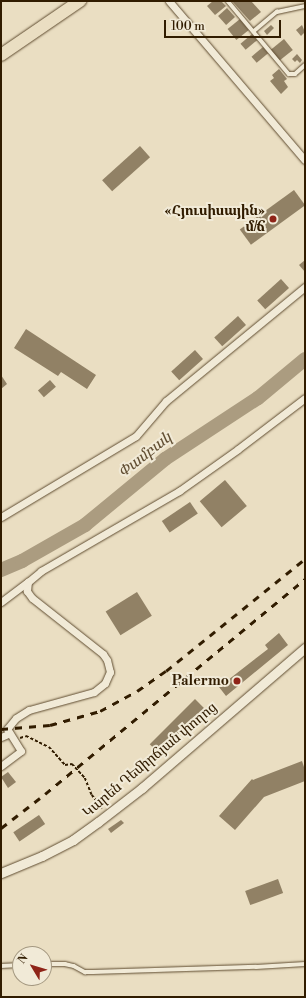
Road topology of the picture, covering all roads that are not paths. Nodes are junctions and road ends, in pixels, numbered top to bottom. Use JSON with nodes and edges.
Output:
{"nodes":[{"id":1,"x":80,"y":1,"type":"edge"},
{"id":2,"x":169,"y":1,"type":"edge"},
{"id":3,"x":228,"y":1,"type":"edge"},
{"id":4,"x":305,"y":6,"type":"edge"},
{"id":5,"x":254,"y":31,"type":"junction"},
{"id":6,"x":1,"y":55,"type":"edge"},
{"id":7,"x":305,"y":65,"type":"edge"},
{"id":8,"x":305,"y":160,"type":"edge"},
{"id":9,"x":305,"y":287,"type":"edge"},
{"id":10,"x":305,"y":398,"type":"edge"},
{"id":11,"x":1,"y":517,"type":"edge"},
{"id":12,"x":28,"y":582,"type":"junction"},
{"id":13,"x":1,"y":602,"type":"edge"},
{"id":14,"x":305,"y":648,"type":"edge"},
{"id":15,"x":8,"y":734,"type":"junction"},
{"id":16,"x":1,"y":737,"type":"edge"},
{"id":17,"x":1,"y":766,"type":"edge"},
{"id":18,"x":1,"y":873,"type":"edge"},
{"id":19,"x":52,"y":964,"type":"edge"},
{"id":20,"x":305,"y":964,"type":"edge"},
{"id":21,"x":12,"y":965,"type":"edge"},
{"id":22,"x":1,"y":966,"type":"edge"}],
"edges":[{"from":1,"to":6,"type":"highway"},
{"from":2,"to":8,"type":"street"},
{"from":3,"to":5,"type":"lane"},
{"from":4,"to":5,"type":"lane"},
{"from":5,"to":7,"type":"lane"},
{"from":9,"to":11,"type":"street"},
{"from":10,"to":12,"type":"street"},
{"from":12,"to":13,"type":"street"},
{"from":12,"to":15,"type":"street"},
{"from":14,"to":18,"type":"main road","name":"Կարեն Դեմիրճյան փողոց"},
{"from":15,"to":16,"type":"street"},
{"from":15,"to":17,"type":"street"},
{"from":19,"to":20,"type":"lane"},
{"from":21,"to":22,"type":"lane"}]}
